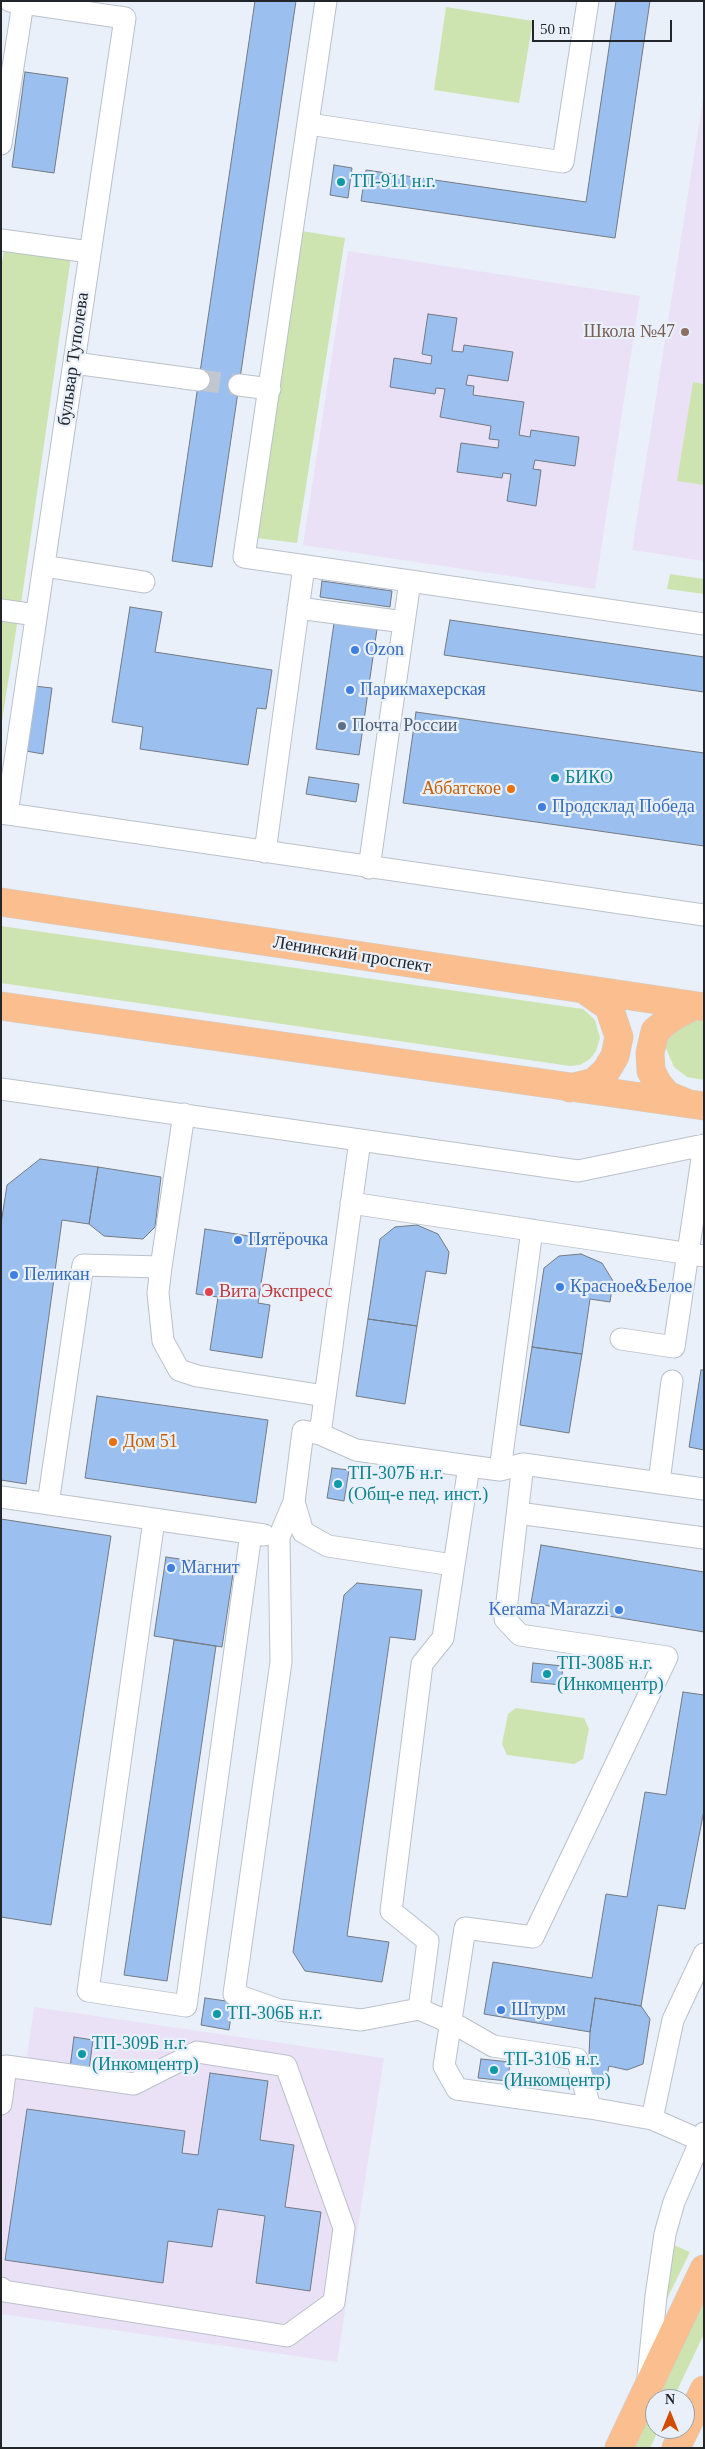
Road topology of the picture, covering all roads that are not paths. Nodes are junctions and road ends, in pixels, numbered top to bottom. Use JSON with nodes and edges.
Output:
{"nodes":[{"id":1,"x":326,"y":1,"type":"edge"},
{"id":2,"x":588,"y":1,"type":"edge"},
{"id":3,"x":16,"y":2,"type":"edge"},
{"id":4,"x":126,"y":10,"type":"edge"},
{"id":5,"x":309,"y":124,"type":"junction"},
{"id":6,"x":1,"y":144,"type":"edge"},
{"id":7,"x":1,"y":240,"type":"edge"},
{"id":8,"x":90,"y":252,"type":"junction"},
{"id":9,"x":74,"y":363,"type":"junction"},
{"id":10,"x":199,"y":380,"type":"tunnel mouth"},
{"id":11,"x":239,"y":385,"type":"tunnel mouth"},
{"id":12,"x":270,"y":389,"type":"junction"},
{"id":13,"x":44,"y":566,"type":"junction"},
{"id":14,"x":304,"y":566,"type":"junction"},
{"id":15,"x":410,"y":581,"type":"junction"},
{"id":16,"x":144,"y":582,"type":"dead end"},
{"id":17,"x":298,"y":608,"type":"junction"},
{"id":18,"x":1,"y":610,"type":"edge"},
{"id":19,"x":36,"y":615,"type":"junction"},
{"id":20,"x":404,"y":622,"type":"junction"},
{"id":21,"x":704,"y":624,"type":"edge"},
{"id":22,"x":4,"y":814,"type":"edge"},
{"id":23,"x":265,"y":852,"type":"junction"},
{"id":24,"x":369,"y":868,"type":"junction"},
{"id":25,"x":1,"y":902,"type":"edge"},
{"id":26,"x":704,"y":916,"type":"edge"},
{"id":27,"x":585,"y":990,"type":"junction"},
{"id":28,"x":1,"y":1006,"type":"edge"},
{"id":29,"x":698,"y":1006,"type":"edge"},
{"id":30,"x":568,"y":1088,"type":"junction"},
{"id":31,"x":1,"y":1089,"type":"edge"},
{"id":32,"x":696,"y":1105,"type":"edge"},
{"id":33,"x":184,"y":1114,"type":"junction"},
{"id":34,"x":360,"y":1140,"type":"junction"},
{"id":35,"x":704,"y":1145,"type":"edge"},
{"id":36,"x":701,"y":1184,"type":"edge"},
{"id":37,"x":351,"y":1203,"type":"junction"},
{"id":38,"x":532,"y":1230,"type":"junction"},
{"id":39,"x":696,"y":1255,"type":"edge"},
{"id":40,"x":161,"y":1267,"type":"junction"},
{"id":41,"x":621,"y":1339,"type":"dead end"},
{"id":42,"x":672,"y":1381,"type":"dead end"},
{"id":43,"x":325,"y":1396,"type":"junction"},
{"id":44,"x":320,"y":1434,"type":"junction"},
{"id":45,"x":523,"y":1464,"type":"junction"},
{"id":46,"x":469,"y":1466,"type":"junction"},
{"id":47,"x":500,"y":1470,"type":"junction"},
{"id":48,"x":659,"y":1482,"type":"junction"},
{"id":49,"x":704,"y":1488,"type":"edge"},
{"id":50,"x":1,"y":1497,"type":"edge"},
{"id":51,"x":294,"y":1502,"type":"junction"},
{"id":52,"x":48,"y":1504,"type":"junction"},
{"id":53,"x":518,"y":1513,"type":"junction"},
{"id":54,"x":154,"y":1520,"type":"junction"},
{"id":55,"x":251,"y":1533,"type":"junction"},
{"id":56,"x":279,"y":1537,"type":"junction"},
{"id":57,"x":704,"y":1538,"type":"edge"},
{"id":58,"x":453,"y":1565,"type":"junction"},
{"id":59,"x":704,"y":1954,"type":"edge"},
{"id":60,"x":419,"y":2009,"type":"junction"},
{"id":61,"x":451,"y":2024,"type":"junction"},
{"id":62,"x":1,"y":2104,"type":"edge"},
{"id":63,"x":590,"y":2108,"type":"junction"},
{"id":64,"x":652,"y":2120,"type":"junction"},
{"id":65,"x":702,"y":2137,"type":"edge"},
{"id":66,"x":704,"y":2269,"type":"edge"},
{"id":67,"x":1,"y":2288,"type":"edge"},
{"id":68,"x":647,"y":2389,"type":"edge"},
{"id":69,"x":648,"y":2389,"type":"edge"},
{"id":70,"x":704,"y":2390,"type":"edge"},
{"id":71,"x":645,"y":2395,"type":"edge"},
{"id":72,"x":620,"y":2448,"type":"edge"},
{"id":73,"x":676,"y":2448,"type":"edge"}],
"edges":[{"from":1,"to":5,"type":"street"},
{"from":2,"to":5,"type":"street"},
{"from":3,"to":4,"type":"street","name":"бульвар Туполева"},
{"from":3,"to":6,"type":"street"},
{"from":4,"to":8,"type":"street","name":"бульвар Туполева"},
{"from":5,"to":12,"type":"street"},
{"from":7,"to":8,"type":"street"},
{"from":8,"to":9,"type":"street","name":"бульвар Туполева"},
{"from":9,"to":10,"type":"street"},
{"from":9,"to":13,"type":"street","name":"бульвар Туполева"},
{"from":11,"to":12,"type":"street"},
{"from":12,"to":14,"type":"street"},
{"from":13,"to":16,"type":"street"},
{"from":13,"to":19,"type":"street","name":"бульвар Туполева"},
{"from":14,"to":15,"type":"street"},
{"from":14,"to":17,"type":"street"},
{"from":15,"to":20,"type":"street"},
{"from":15,"to":21,"type":"street"},
{"from":17,"to":20,"type":"street"},
{"from":17,"to":23,"type":"street"},
{"from":18,"to":19,"type":"street"},
{"from":19,"to":22,"type":"street","name":"бульвар Туполева"},
{"from":20,"to":24,"type":"street"},
{"from":22,"to":23,"type":"street"},
{"from":23,"to":24,"type":"street"},
{"from":24,"to":26,"type":"street"},
{"from":25,"to":27,"type":"main road","name":"Ленинский проспект"},
{"from":27,"to":29,"type":"main road","name":"Ленинский проспект"},
{"from":27,"to":30,"type":"main road"},
{"from":28,"to":30,"type":"main road"},
{"from":29,"to":32,"type":"main road"},
{"from":30,"to":32,"type":"main road"},
{"from":31,"to":33,"type":"street"},
{"from":33,"to":34,"type":"street"},
{"from":33,"to":40,"type":"street"},
{"from":34,"to":35,"type":"street"},
{"from":34,"to":37,"type":"street"},
{"from":35,"to":36,"type":"street"},
{"from":36,"to":39,"type":"street"},
{"from":37,"to":38,"type":"street"},
{"from":37,"to":43,"type":"street"},
{"from":38,"to":39,"type":"street"},
{"from":38,"to":47,"type":"street"},
{"from":39,"to":41,"type":"street"},
{"from":40,"to":43,"type":"street"},
{"from":40,"to":52,"type":"street"},
{"from":42,"to":48,"type":"street"},
{"from":43,"to":44,"type":"street"},
{"from":44,"to":46,"type":"street"},
{"from":44,"to":51,"type":"street"},
{"from":45,"to":47,"type":"street"},
{"from":45,"to":48,"type":"street"},
{"from":45,"to":53,"type":"street"},
{"from":46,"to":47,"type":"street"},
{"from":46,"to":58,"type":"street"},
{"from":48,"to":49,"type":"street"},
{"from":50,"to":52,"type":"street"},
{"from":51,"to":56,"type":"street"},
{"from":51,"to":58,"type":"street"},
{"from":52,"to":54,"type":"street"},
{"from":53,"to":57,"type":"street"},
{"from":53,"to":61,"type":"street"},
{"from":54,"to":55,"type":"street"},
{"from":54,"to":55,"type":"street"},
{"from":55,"to":56,"type":"street"},
{"from":56,"to":60,"type":"street"},
{"from":58,"to":60,"type":"street"},
{"from":59,"to":64,"type":"street"},
{"from":60,"to":61,"type":"street"},
{"from":61,"to":63,"type":"street"},
{"from":61,"to":63,"type":"street"},
{"from":62,"to":67,"type":"street"},
{"from":63,"to":64,"type":"street"},
{"from":64,"to":65,"type":"street"},
{"from":65,"to":68,"type":"street"},
{"from":66,"to":69,"type":"main road"},
{"from":70,"to":73,"type":"main road"},
{"from":71,"to":72,"type":"main road"}]}
